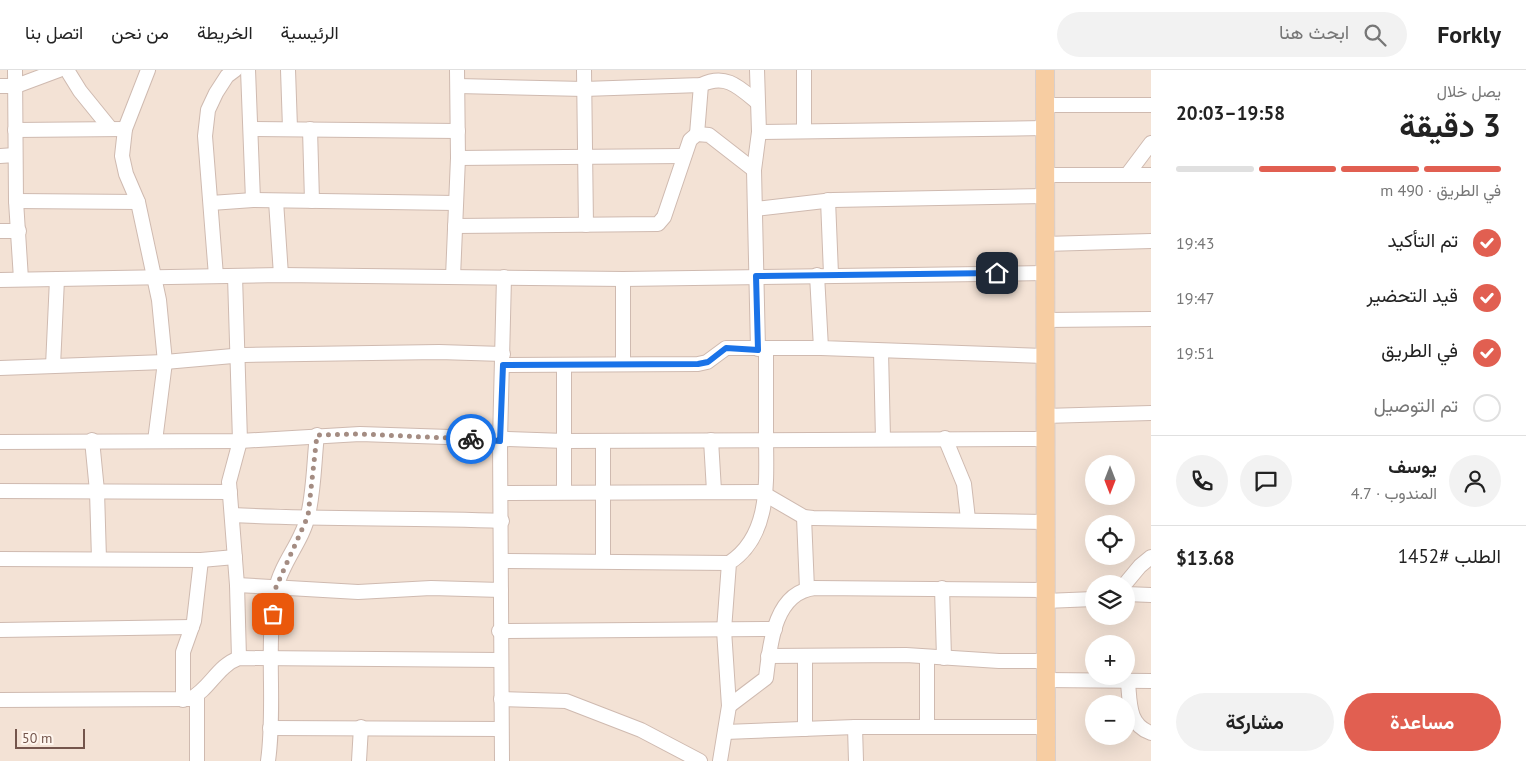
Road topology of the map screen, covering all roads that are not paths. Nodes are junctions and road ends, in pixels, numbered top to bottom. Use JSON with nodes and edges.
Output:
{"nodes":[{"id":1,"x":15,"y":70,"type":"edge"},
{"id":2,"x":59,"y":70,"type":"edge"},
{"id":3,"x":67,"y":70,"type":"edge"},
{"id":4,"x":148,"y":70,"type":"edge"},
{"id":5,"x":235,"y":70,"type":"edge"},
{"id":6,"x":248,"y":70,"type":"edge"},
{"id":7,"x":288,"y":70,"type":"edge"},
{"id":8,"x":457,"y":70,"type":"edge"},
{"id":9,"x":584,"y":70,"type":"edge"},
{"id":10,"x":804,"y":70,"type":"edge"},
{"id":11,"x":1045,"y":70,"type":"edge"},
{"id":12,"x":756,"y":71,"type":"edge"},
{"id":13,"x":701,"y":85,"type":"junction"},
{"id":14,"x":0,"y":86,"type":"edge"},
{"id":15,"x":16,"y":86,"type":"junction"},
{"id":16,"x":458,"y":86,"type":"junction"},
{"id":17,"x":584,"y":89,"type":"junction"},
{"id":18,"x":758,"y":103,"type":"junction"},
{"id":19,"x":1045,"y":104,"type":"junction"},
{"id":20,"x":1151,"y":105,"type":"edge"},
{"id":21,"x":110,"y":128,"type":"junction"},
{"id":22,"x":290,"y":128,"type":"junction"},
{"id":23,"x":1045,"y":128,"type":"junction"},
{"id":24,"x":126,"y":129,"type":"junction"},
{"id":25,"x":252,"y":129,"type":"junction"},
{"id":26,"x":310,"y":129,"type":"junction"},
{"id":27,"x":15,"y":130,"type":"junction"},
{"id":28,"x":458,"y":131,"type":"junction"},
{"id":29,"x":804,"y":131,"type":"junction"},
{"id":30,"x":759,"y":132,"type":"junction"},
{"id":31,"x":697,"y":134,"type":"junction"},
{"id":32,"x":1151,"y":142,"type":"edge"},
{"id":33,"x":15,"y":155,"type":"junction"},
{"id":34,"x":0,"y":156,"type":"edge"},
{"id":35,"x":683,"y":156,"type":"junction"},
{"id":36,"x":587,"y":157,"type":"junction"},
{"id":37,"x":458,"y":158,"type":"junction"},
{"id":38,"x":754,"y":170,"type":"junction"},
{"id":39,"x":1045,"y":175,"type":"junction"},
{"id":40,"x":1127,"y":175,"type":"junction"},
{"id":41,"x":1151,"y":175,"type":"edge"},
{"id":42,"x":1045,"y":196,"type":"junction"},
{"id":43,"x":253,"y":200,"type":"junction"},
{"id":44,"x":828,"y":200,"type":"junction"},
{"id":45,"x":16,"y":201,"type":"junction"},
{"id":46,"x":276,"y":201,"type":"junction"},
{"id":47,"x":312,"y":201,"type":"junction"},
{"id":48,"x":138,"y":202,"type":"junction"},
{"id":49,"x":211,"y":203,"type":"junction"},
{"id":50,"x":455,"y":203,"type":"junction"},
{"id":51,"x":755,"y":209,"type":"junction"},
{"id":52,"x":454,"y":226,"type":"junction"},
{"id":53,"x":586,"y":226,"type":"junction"},
{"id":54,"x":0,"y":230,"type":"edge"},
{"id":55,"x":19,"y":231,"type":"junction"},
{"id":56,"x":1151,"y":242,"type":"edge"},
{"id":57,"x":1044,"y":244,"type":"junction"},
{"id":58,"x":1045,"y":273,"type":"junction"},
{"id":59,"x":824,"y":274,"type":"junction"},
{"id":60,"x":281,"y":275,"type":"junction"},
{"id":61,"x":216,"y":276,"type":"junction"},
{"id":62,"x":235,"y":276,"type":"junction"},
{"id":63,"x":453,"y":276,"type":"junction"},
{"id":64,"x":756,"y":276,"type":"junction"},
{"id":65,"x":154,"y":277,"type":"junction"},
{"id":66,"x":504,"y":277,"type":"junction"},
{"id":67,"x":21,"y":279,"type":"junction"},
{"id":68,"x":57,"y":279,"type":"junction"},
{"id":69,"x":623,"y":279,"type":"junction"},
{"id":70,"x":0,"y":280,"type":"edge"},
{"id":71,"x":1151,"y":319,"type":"edge"},
{"id":72,"x":1045,"y":320,"type":"junction"},
{"id":73,"x":821,"y":348,"type":"junction"},
{"id":74,"x":762,"y":349,"type":"junction"},
{"id":75,"x":881,"y":351,"type":"junction"},
{"id":76,"x":237,"y":355,"type":"junction"},
{"id":77,"x":1044,"y":356,"type":"junction"},
{"id":78,"x":503,"y":359,"type":"junction"},
{"id":79,"x":165,"y":362,"type":"junction"},
{"id":80,"x":623,"y":364,"type":"junction"},
{"id":81,"x":564,"y":365,"type":"junction"},
{"id":82,"x":53,"y":366,"type":"junction"},
{"id":83,"x":0,"y":368,"type":"edge"},
{"id":84,"x":1151,"y":413,"type":"edge"},
{"id":85,"x":1044,"y":416,"type":"junction"},
{"id":86,"x":317,"y":435,"type":"junction"},
{"id":87,"x":945,"y":438,"type":"junction"},
{"id":88,"x":883,"y":439,"type":"junction"},
{"id":89,"x":1045,"y":439,"type":"junction"},
{"id":90,"x":92,"y":440,"type":"junction"},
{"id":91,"x":711,"y":440,"type":"junction"},
{"id":92,"x":766,"y":440,"type":"junction"},
{"id":93,"x":155,"y":441,"type":"junction"},
{"id":94,"x":240,"y":441,"type":"junction"},
{"id":95,"x":500,"y":441,"type":"junction"},
{"id":96,"x":566,"y":441,"type":"junction"},
{"id":97,"x":603,"y":441,"type":"junction"},
{"id":98,"x":0,"y":442,"type":"edge"},
{"id":99,"x":0,"y":491,"type":"edge"},
{"id":100,"x":97,"y":491,"type":"junction"},
{"id":101,"x":603,"y":491,"type":"junction"},
{"id":102,"x":714,"y":491,"type":"junction"},
{"id":103,"x":230,"y":492,"type":"junction"},
{"id":104,"x":564,"y":492,"type":"junction"},
{"id":105,"x":502,"y":493,"type":"junction"},
{"id":106,"x":767,"y":494,"type":"junction"},
{"id":107,"x":232,"y":515,"type":"junction"},
{"id":108,"x":804,"y":516,"type":"junction"},
{"id":109,"x":307,"y":519,"type":"junction"},
{"id":110,"x":968,"y":519,"type":"junction"},
{"id":111,"x":502,"y":522,"type":"junction"},
{"id":112,"x":1045,"y":522,"type":"junction"},
{"id":113,"x":235,"y":557,"type":"junction"},
{"id":114,"x":1151,"y":557,"type":"edge"},
{"id":115,"x":0,"y":559,"type":"edge"},
{"id":116,"x":99,"y":559,"type":"junction"},
{"id":117,"x":201,"y":560,"type":"junction"},
{"id":118,"x":502,"y":561,"type":"junction"},
{"id":119,"x":603,"y":561,"type":"junction"},
{"id":120,"x":729,"y":563,"type":"junction"},
{"id":121,"x":1132,"y":575,"type":"edge"},
{"id":122,"x":237,"y":586,"type":"junction"},
{"id":123,"x":276,"y":587,"type":"junction"},
{"id":124,"x":942,"y":588,"type":"junction"},
{"id":125,"x":807,"y":589,"type":"junction"},
{"id":126,"x":501,"y":590,"type":"junction"},
{"id":127,"x":1135,"y":594,"type":"edge"},
{"id":128,"x":1151,"y":595,"type":"edge"},
{"id":129,"x":1045,"y":596,"type":"junction"},
{"id":130,"x":1085,"y":598,"type":"edge"},
{"id":131,"x":192,"y":627,"type":"junction"},
{"id":132,"x":775,"y":629,"type":"junction"},
{"id":133,"x":0,"y":630,"type":"edge"},
{"id":134,"x":724,"y":630,"type":"junction"},
{"id":135,"x":499,"y":631,"type":"junction"},
{"id":136,"x":768,"y":656,"type":"junction"},
{"id":137,"x":805,"y":656,"type":"junction"},
{"id":138,"x":927,"y":656,"type":"junction"},
{"id":139,"x":269,"y":657,"type":"junction"},
{"id":140,"x":239,"y":658,"type":"junction"},
{"id":141,"x":944,"y":658,"type":"junction"},
{"id":142,"x":500,"y":660,"type":"junction"},
{"id":143,"x":1045,"y":661,"type":"junction"},
{"id":144,"x":1045,"y":680,"type":"junction"},
{"id":145,"x":1085,"y":681,"type":"edge"},
{"id":146,"x":1151,"y":681,"type":"edge"},
{"id":147,"x":1135,"y":682,"type":"edge"},
{"id":148,"x":1128,"y":685,"type":"edge"},
{"id":149,"x":197,"y":695,"type":"junction"},
{"id":150,"x":501,"y":699,"type":"junction"},
{"id":151,"x":0,"y":700,"type":"edge"},
{"id":152,"x":183,"y":700,"type":"junction"},
{"id":153,"x":729,"y":706,"type":"junction"},
{"id":154,"x":927,"y":726,"type":"junction"},
{"id":155,"x":361,"y":727,"type":"junction"},
{"id":156,"x":855,"y":727,"type":"junction"},
{"id":157,"x":1046,"y":727,"type":"junction"},
{"id":158,"x":270,"y":728,"type":"junction"},
{"id":159,"x":502,"y":729,"type":"junction"},
{"id":160,"x":805,"y":729,"type":"junction"},
{"id":161,"x":725,"y":732,"type":"junction"},
{"id":162,"x":1151,"y":733,"type":"edge"},
{"id":163,"x":197,"y":761,"type":"edge"},
{"id":164,"x":268,"y":761,"type":"edge"},
{"id":165,"x":359,"y":761,"type":"edge"},
{"id":166,"x":502,"y":761,"type":"edge"},
{"id":167,"x":700,"y":761,"type":"edge"},
{"id":168,"x":720,"y":761,"type":"edge"},
{"id":169,"x":856,"y":761,"type":"edge"},
{"id":170,"x":1046,"y":761,"type":"edge"}],
"edges":[{"from":1,"to":15,"type":"street"},
{"from":2,"to":15,"type":"street"},
{"from":3,"to":21,"type":"street"},
{"from":4,"to":24,"type":"street"},
{"from":5,"to":49,"type":"street"},
{"from":6,"to":25,"type":"street"},
{"from":7,"to":22,"type":"street"},
{"from":8,"to":16,"type":"street"},
{"from":9,"to":17,"type":"street"},
{"from":10,"to":29,"type":"street"},
{"from":11,"to":19,"type":"main road"},
{"from":12,"to":18,"type":"street"},
{"from":13,"to":17,"type":"street"},
{"from":13,"to":18,"type":"street"},
{"from":13,"to":31,"type":"street"},
{"from":14,"to":15,"type":"street"},
{"from":15,"to":27,"type":"street"},
{"from":16,"to":17,"type":"street"},
{"from":16,"to":28,"type":"street"},
{"from":17,"to":36,"type":"street"},
{"from":18,"to":30,"type":"street"},
{"from":19,"to":20,"type":"street"},
{"from":19,"to":23,"type":"main road"},
{"from":21,"to":24,"type":"street"},
{"from":21,"to":27,"type":"street"},
{"from":22,"to":25,"type":"street"},
{"from":22,"to":26,"type":"street"},
{"from":23,"to":29,"type":"street"},
{"from":23,"to":39,"type":"main road"},
{"from":24,"to":48,"type":"street"},
{"from":25,"to":43,"type":"street"},
{"from":26,"to":28,"type":"street"},
{"from":26,"to":47,"type":"street"},
{"from":27,"to":33,"type":"street"},
{"from":28,"to":37,"type":"street"},
{"from":29,"to":30,"type":"street"},
{"from":30,"to":38,"type":"street"},
{"from":31,"to":35,"type":"street"},
{"from":31,"to":38,"type":"street"},
{"from":32,"to":40,"type":"street"},
{"from":33,"to":34,"type":"street"},
{"from":33,"to":45,"type":"street"},
{"from":35,"to":36,"type":"street"},
{"from":35,"to":53,"type":"street"},
{"from":36,"to":37,"type":"street"},
{"from":36,"to":53,"type":"street"},
{"from":37,"to":50,"type":"street"},
{"from":38,"to":51,"type":"street"},
{"from":39,"to":40,"type":"street"},
{"from":39,"to":42,"type":"main road"},
{"from":40,"to":41,"type":"street"},
{"from":42,"to":44,"type":"street"},
{"from":42,"to":57,"type":"main road"},
{"from":43,"to":46,"type":"street"},
{"from":43,"to":49,"type":"street"},
{"from":44,"to":51,"type":"street"},
{"from":44,"to":59,"type":"street"},
{"from":45,"to":48,"type":"street"},
{"from":45,"to":55,"type":"street"},
{"from":46,"to":47,"type":"street"},
{"from":46,"to":60,"type":"street"},
{"from":47,"to":50,"type":"street"},
{"from":48,"to":65,"type":"street"},
{"from":49,"to":61,"type":"street"},
{"from":50,"to":52,"type":"street"},
{"from":51,"to":64,"type":"street"},
{"from":52,"to":53,"type":"street"},
{"from":52,"to":63,"type":"street"},
{"from":54,"to":55,"type":"street"},
{"from":55,"to":67,"type":"street"},
{"from":56,"to":57,"type":"street"},
{"from":57,"to":58,"type":"main road"},
{"from":58,"to":59,"type":"street"},
{"from":58,"to":72,"type":"main road"},
{"from":59,"to":64,"type":"street"},
{"from":59,"to":73,"type":"street"},
{"from":60,"to":62,"type":"street"},
{"from":60,"to":63,"type":"street"},
{"from":61,"to":62,"type":"street"},
{"from":61,"to":65,"type":"street"},
{"from":62,"to":76,"type":"street"},
{"from":63,"to":66,"type":"street"},
{"from":64,"to":69,"type":"street"},
{"from":64,"to":74,"type":"street"},
{"from":65,"to":68,"type":"street"},
{"from":65,"to":79,"type":"street"},
{"from":66,"to":69,"type":"street"},
{"from":66,"to":78,"type":"street"},
{"from":67,"to":68,"type":"street"},
{"from":67,"to":70,"type":"street"},
{"from":68,"to":82,"type":"street"},
{"from":69,"to":80,"type":"street"},
{"from":71,"to":72,"type":"street"},
{"from":72,"to":77,"type":"main road"},
{"from":73,"to":74,"type":"street"},
{"from":73,"to":75,"type":"street"},
{"from":74,"to":80,"type":"street"},
{"from":74,"to":92,"type":"street"},
{"from":75,"to":77,"type":"street"},
{"from":75,"to":88,"type":"street"},
{"from":76,"to":78,"type":"street"},
{"from":76,"to":79,"type":"street"},
{"from":76,"to":94,"type":"street"},
{"from":77,"to":85,"type":"main road"},
{"from":78,"to":81,"type":"street"},
{"from":78,"to":95,"type":"street"},
{"from":79,"to":82,"type":"street"},
{"from":79,"to":93,"type":"street"},
{"from":80,"to":81,"type":"street"},
{"from":81,"to":96,"type":"street"},
{"from":82,"to":83,"type":"street"},
{"from":84,"to":85,"type":"street"},
{"from":85,"to":89,"type":"main road"},
{"from":86,"to":94,"type":"street"},
{"from":86,"to":95,"type":"street"},
{"from":86,"to":109,"type":"street"},
{"from":87,"to":88,"type":"street"},
{"from":87,"to":89,"type":"street"},
{"from":87,"to":110,"type":"street"},
{"from":88,"to":92,"type":"street"},
{"from":89,"to":112,"type":"main road"},
{"from":90,"to":93,"type":"street"},
{"from":90,"to":98,"type":"street"},
{"from":90,"to":100,"type":"street"},
{"from":91,"to":92,"type":"street"},
{"from":91,"to":97,"type":"street"},
{"from":91,"to":102,"type":"street"},
{"from":92,"to":106,"type":"street"},
{"from":93,"to":94,"type":"street"},
{"from":94,"to":103,"type":"street"},
{"from":95,"to":96,"type":"street"},
{"from":95,"to":105,"type":"street"},
{"from":96,"to":97,"type":"street"},
{"from":96,"to":104,"type":"street"},
{"from":97,"to":101,"type":"street"},
{"from":99,"to":100,"type":"street"},
{"from":100,"to":103,"type":"street"},
{"from":100,"to":116,"type":"street"},
{"from":101,"to":102,"type":"street"},
{"from":101,"to":104,"type":"street"},
{"from":101,"to":119,"type":"street"},
{"from":102,"to":106,"type":"street"},
{"from":103,"to":107,"type":"street"},
{"from":104,"to":105,"type":"street"},
{"from":105,"to":111,"type":"street"},
{"from":106,"to":108,"type":"street"},
{"from":106,"to":120,"type":"street"},
{"from":107,"to":109,"type":"street"},
{"from":107,"to":113,"type":"street"},
{"from":108,"to":110,"type":"street"},
{"from":108,"to":125,"type":"street"},
{"from":109,"to":111,"type":"street"},
{"from":109,"to":123,"type":"street"},
{"from":110,"to":112,"type":"street"},
{"from":111,"to":118,"type":"street"},
{"from":112,"to":129,"type":"main road"},
{"from":113,"to":117,"type":"street"},
{"from":113,"to":122,"type":"street"},
{"from":114,"to":121,"type":"street"},
{"from":115,"to":116,"type":"street"},
{"from":116,"to":117,"type":"street"},
{"from":117,"to":131,"type":"street"},
{"from":118,"to":119,"type":"street"},
{"from":118,"to":126,"type":"street"},
{"from":119,"to":120,"type":"street"},
{"from":120,"to":134,"type":"street"},
{"from":122,"to":123,"type":"street"},
{"from":122,"to":140,"type":"street"},
{"from":123,"to":126,"type":"street"},
{"from":123,"to":139,"type":"street"},
{"from":124,"to":125,"type":"street"},
{"from":124,"to":129,"type":"street"},
{"from":124,"to":141,"type":"street"},
{"from":125,"to":132,"type":"street"},
{"from":126,"to":135,"type":"street"},
{"from":127,"to":128,"type":"street"},
{"from":129,"to":130,"type":"street"},
{"from":129,"to":143,"type":"main road"},
{"from":131,"to":133,"type":"street"},
{"from":131,"to":152,"type":"street"},
{"from":132,"to":134,"type":"street"},
{"from":132,"to":136,"type":"street"},
{"from":134,"to":135,"type":"street"},
{"from":134,"to":153,"type":"street"},
{"from":135,"to":142,"type":"street"},
{"from":136,"to":137,"type":"street"},
{"from":136,"to":153,"type":"street"},
{"from":137,"to":138,"type":"street"},
{"from":137,"to":160,"type":"street"},
{"from":138,"to":141,"type":"street"},
{"from":138,"to":154,"type":"street"},
{"from":139,"to":140,"type":"street"},
{"from":139,"to":142,"type":"street"},
{"from":139,"to":158,"type":"street"},
{"from":140,"to":149,"type":"street"},
{"from":141,"to":143,"type":"street"},
{"from":142,"to":150,"type":"street"},
{"from":143,"to":144,"type":"main road"},
{"from":144,"to":145,"type":"street"},
{"from":144,"to":157,"type":"main road"},
{"from":146,"to":147,"type":"street"},
{"from":148,"to":162,"type":"street"},
{"from":149,"to":152,"type":"street"},
{"from":149,"to":163,"type":"street"},
{"from":150,"to":159,"type":"street"},
{"from":150,"to":167,"type":"street"},
{"from":151,"to":152,"type":"street"},
{"from":153,"to":161,"type":"street"},
{"from":154,"to":156,"type":"street"},
{"from":154,"to":157,"type":"street"},
{"from":155,"to":158,"type":"street"},
{"from":155,"to":159,"type":"street"},
{"from":155,"to":165,"type":"street"},
{"from":156,"to":160,"type":"street"},
{"from":156,"to":169,"type":"street"},
{"from":157,"to":170,"type":"main road"},
{"from":158,"to":164,"type":"street"},
{"from":159,"to":166,"type":"street"},
{"from":160,"to":161,"type":"street"},
{"from":161,"to":168,"type":"street"}]}
